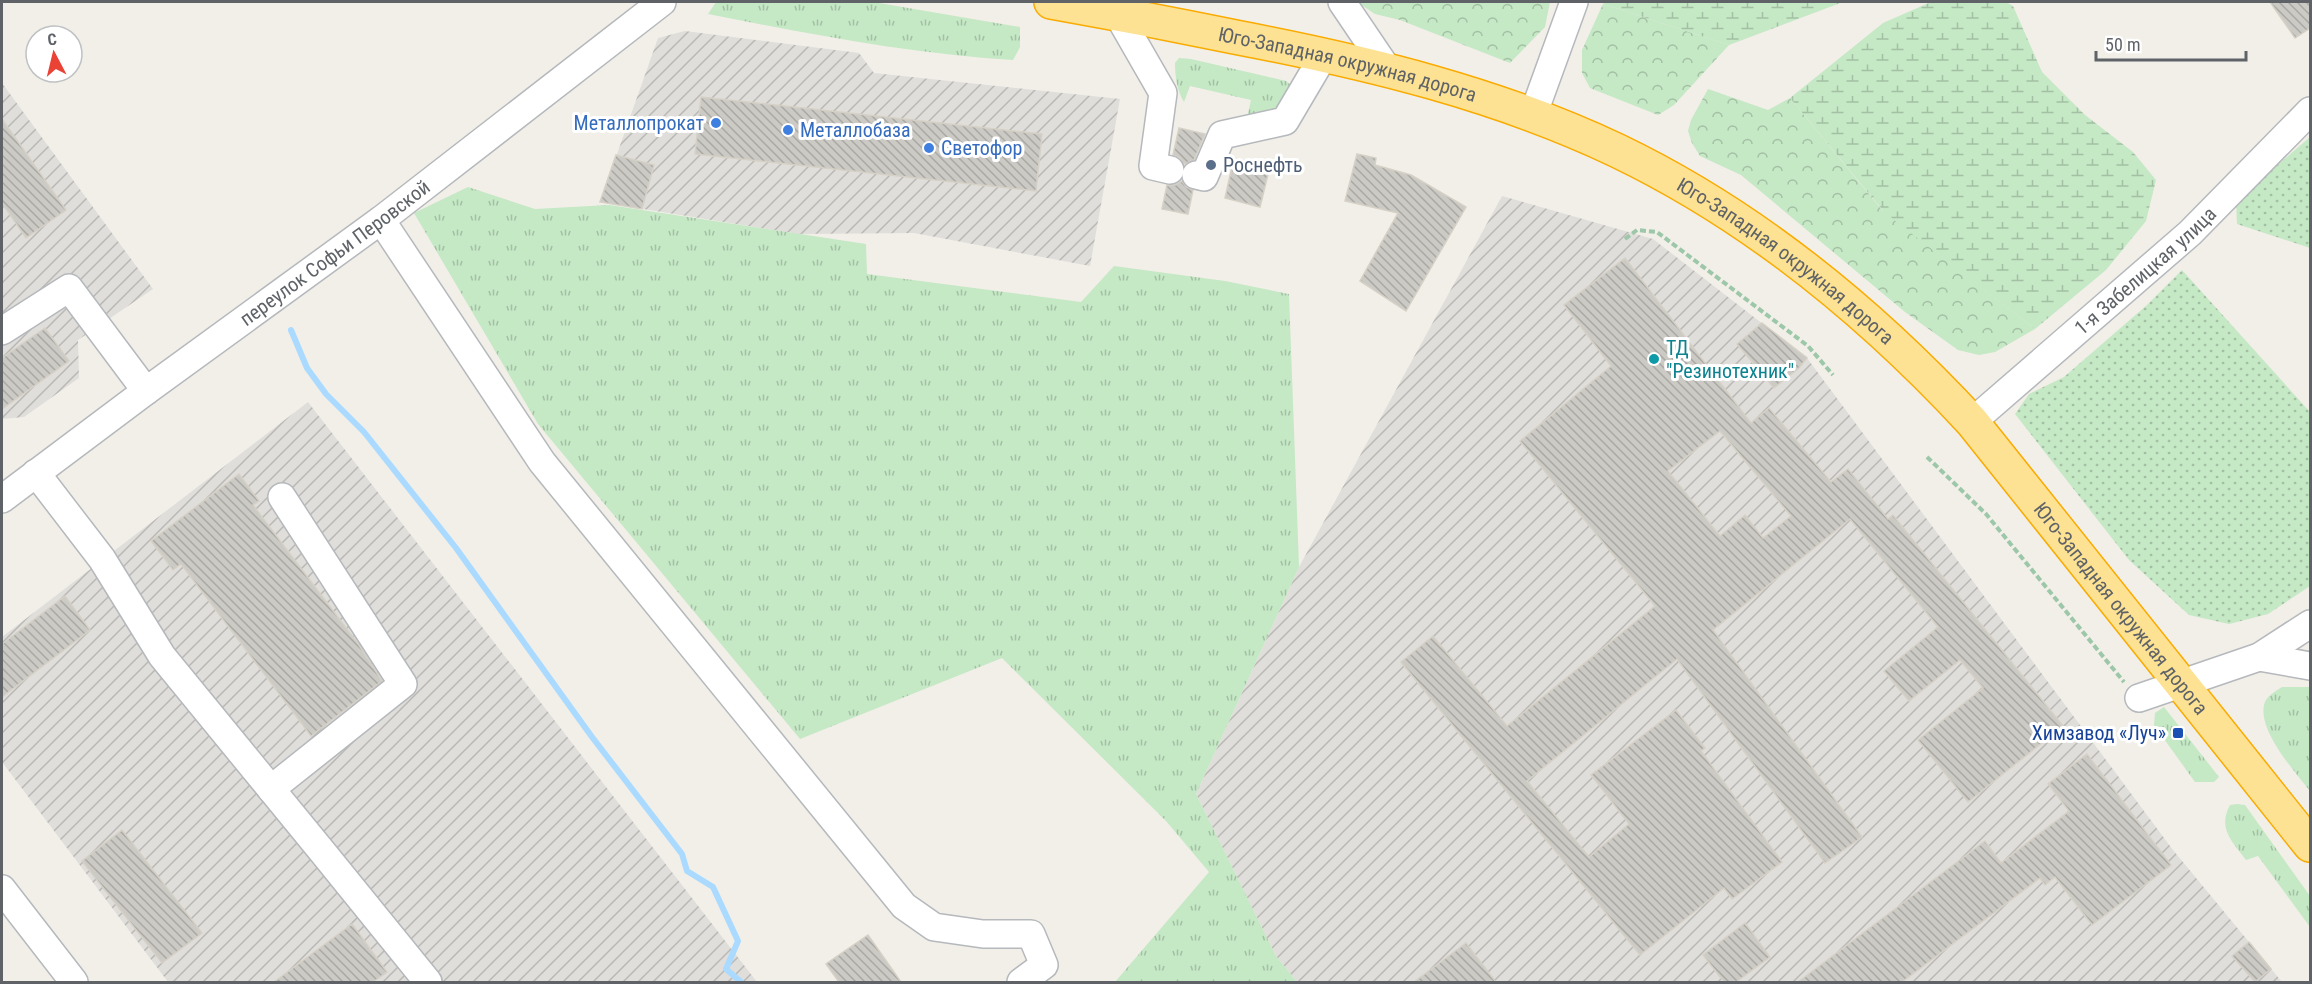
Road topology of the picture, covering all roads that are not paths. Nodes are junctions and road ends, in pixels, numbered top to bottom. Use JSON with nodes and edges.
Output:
{"nodes":[{"id":1,"x":1051,"y":2,"type":"edge"},
{"id":2,"x":1342,"y":2,"type":"edge"},
{"id":3,"x":1574,"y":2,"type":"edge"},
{"id":4,"x":656,"y":4,"type":"edge"},
{"id":5,"x":1124,"y":8,"type":"edge"},
{"id":6,"x":1324,"y":54,"type":"junction"},
{"id":7,"x":1388,"y":70,"type":"junction"},
{"id":8,"x":2310,"y":111,"type":"edge"},
{"id":9,"x":1533,"y":115,"type":"junction"},
{"id":10,"x":1170,"y":170,"type":"dead end"},
{"id":11,"x":1196,"y":176,"type":"dead end"},
{"id":12,"x":381,"y":220,"type":"junction"},
{"id":13,"x":2,"y":331,"type":"edge"},
{"id":14,"x":146,"y":391,"type":"junction"},
{"id":15,"x":1972,"y":422,"type":"junction"},
{"id":16,"x":36,"y":473,"type":"junction"},
{"id":17,"x":282,"y":497,"type":"dead end"},
{"id":18,"x":2,"y":499,"type":"edge"},
{"id":19,"x":2310,"y":624,"type":"edge"},
{"id":20,"x":2259,"y":657,"type":"junction"},
{"id":21,"x":2310,"y":666,"type":"edge"},
{"id":22,"x":2130,"y":685,"type":"road end"},
{"id":23,"x":2182,"y":685,"type":"junction"},
{"id":24,"x":271,"y":789,"type":"junction"},
{"id":25,"x":2310,"y":845,"type":"edge"},
{"id":26,"x":2,"y":889,"type":"edge"},
{"id":27,"x":74,"y":982,"type":"edge"},
{"id":28,"x":428,"y":982,"type":"edge"},
{"id":29,"x":1021,"y":982,"type":"edge"}],
"edges":[{"from":1,"to":5,"type":"highway","name":"Юго-Западная окружная дорога"},
{"from":2,"to":7,"type":"street"},
{"from":3,"to":9,"type":"street"},
{"from":4,"to":12,"type":"street","name":"переулок Софьи Перовской"},
{"from":5,"to":6,"type":"highway","name":"Юго-Западная окружная дорога"},
{"from":5,"to":10,"type":"street"},
{"from":6,"to":7,"type":"highway","name":"Юго-Западная окружная дорога"},
{"from":6,"to":11,"type":"street"},
{"from":7,"to":9,"type":"highway","name":"Юго-Западная окружная дорога"},
{"from":8,"to":15,"type":"street","name":"1-я Забелицкая улица"},
{"from":9,"to":15,"type":"highway","name":"Юго-Западная окружная дорога"},
{"from":12,"to":14,"type":"street","name":"переулок Софьи Перовской"},
{"from":12,"to":29,"type":"street"},
{"from":13,"to":14,"type":"street"},
{"from":14,"to":16,"type":"street","name":"переулок Софьи Перовской"},
{"from":15,"to":23,"type":"highway","name":"Юго-Западная окружная дорога"},
{"from":16,"to":18,"type":"street","name":"переулок Софьи Перовской"},
{"from":16,"to":24,"type":"street"},
{"from":17,"to":24,"type":"street"},
{"from":19,"to":20,"type":"street"},
{"from":20,"to":21,"type":"street"},
{"from":20,"to":23,"type":"street"},
{"from":22,"to":23,"type":"street"},
{"from":23,"to":25,"type":"highway","name":"Юго-Западная окружная дорога"},
{"from":24,"to":28,"type":"street"},
{"from":26,"to":27,"type":"street"}]}
